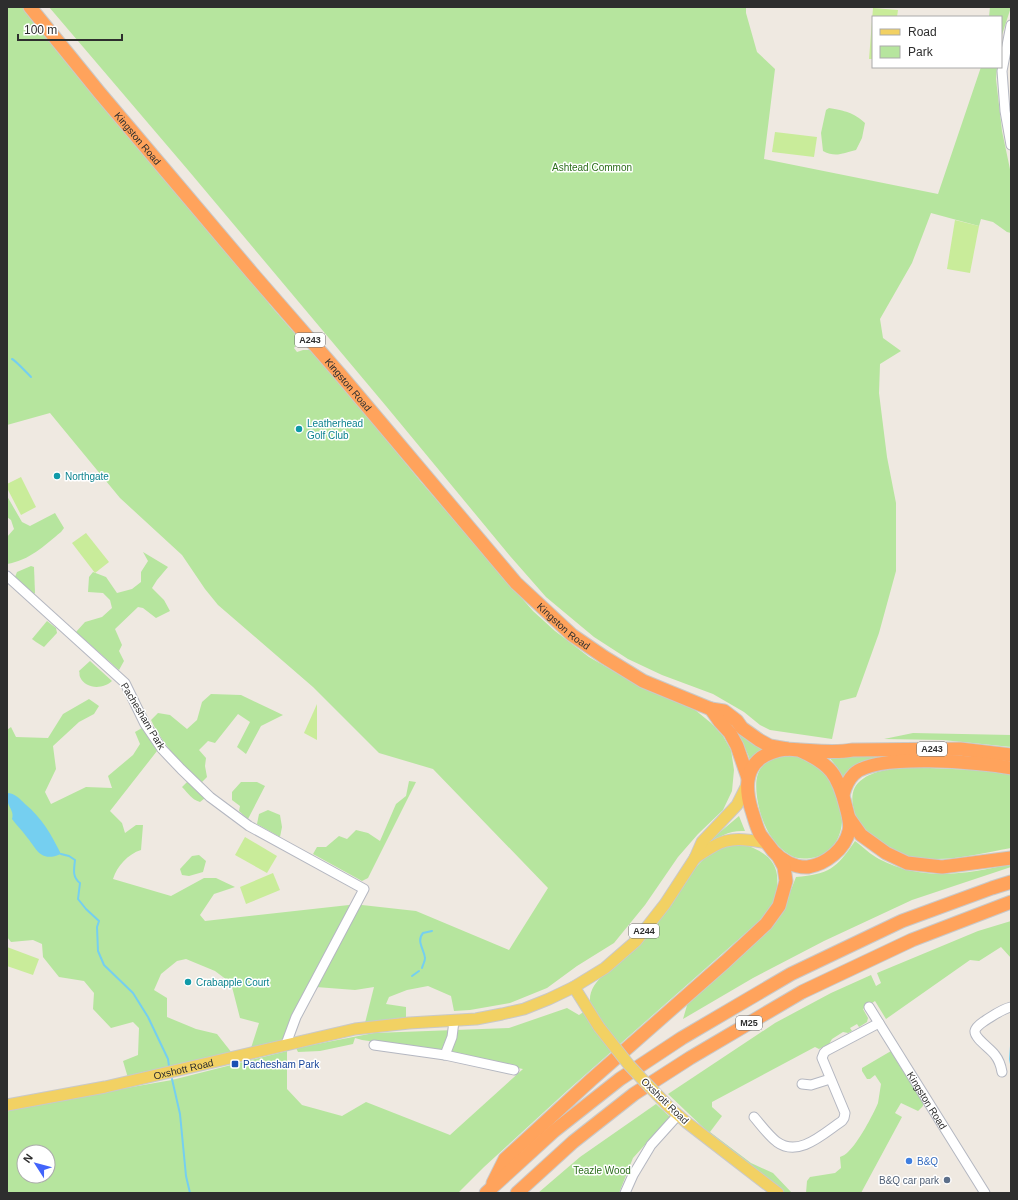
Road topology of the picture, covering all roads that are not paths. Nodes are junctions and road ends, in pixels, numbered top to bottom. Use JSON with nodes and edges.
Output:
{"nodes":[{"id":1,"x":30,"y":7,"type":"edge"},
{"id":2,"x":1011,"y":25,"type":"edge"},
{"id":3,"x":1011,"y":145,"type":"edge"},
{"id":4,"x":7,"y":576,"type":"edge"},
{"id":5,"x":711,"y":708,"type":"junction"},
{"id":6,"x":737,"y":720,"type":"junction"},
{"id":7,"x":793,"y":750,"type":"junction"},
{"id":8,"x":852,"y":750,"type":"junction"},
{"id":9,"x":1011,"y":755,"type":"edge"},
{"id":10,"x":1011,"y":768,"type":"edge"},
{"id":11,"x":748,"y":782,"type":"junction"},
{"id":12,"x":843,"y":795,"type":"junction"},
{"id":13,"x":849,"y":818,"type":"junction"},
{"id":14,"x":767,"y":843,"type":"junction"},
{"id":15,"x":778,"y":856,"type":"junction"},
{"id":16,"x":695,"y":858,"type":"junction"},
{"id":17,"x":1011,"y":858,"type":"edge"},
{"id":18,"x":1011,"y":882,"type":"edge"},
{"id":19,"x":1011,"y":902,"type":"edge"},
{"id":20,"x":574,"y":987,"type":"junction"},
{"id":21,"x":869,"y":1007,"type":"dead end"},
{"id":22,"x":1011,"y":1007,"type":"edge"},
{"id":23,"x":454,"y":1021,"type":"junction"},
{"id":24,"x":879,"y":1022,"type":"junction"},
{"id":25,"x":286,"y":1044,"type":"junction"},
{"id":26,"x":374,"y":1045,"type":"dead end"},
{"id":27,"x":445,"y":1055,"type":"junction"},
{"id":28,"x":514,"y":1070,"type":"dead end"},
{"id":29,"x":1002,"y":1072,"type":"dead end"},
{"id":30,"x":830,"y":1079,"type":"junction"},
{"id":31,"x":802,"y":1084,"type":"dead end"},
{"id":32,"x":7,"y":1105,"type":"edge"},
{"id":33,"x":678,"y":1115,"type":"junction"},
{"id":34,"x":754,"y":1116,"type":"dead end"},
{"id":35,"x":487,"y":1192,"type":"edge"},
{"id":36,"x":517,"y":1193,"type":"edge"},
{"id":37,"x":625,"y":1193,"type":"edge"},
{"id":38,"x":778,"y":1193,"type":"edge"},
{"id":39,"x":985,"y":1193,"type":"edge"}],
"edges":[{"from":1,"to":5,"type":"highway","name":"Kingston Road","number":"A243"},
{"from":2,"to":3,"type":"street"},
{"from":4,"to":25,"type":"street","name":"Pachesham Park"},
{"from":5,"to":6,"type":"highway","name":"Kingston Road","number":"A243"},
{"from":5,"to":11,"type":"highway"},
{"from":6,"to":7,"type":"highway","name":"Kingston Road","number":"A243"},
{"from":6,"to":8,"type":"highway"},
{"from":7,"to":8,"type":"highway","number":"A243"},
{"from":7,"to":11,"type":"highway"},
{"from":7,"to":12,"type":"highway"},
{"from":8,"to":9,"type":"highway","number":"A243"},
{"from":10,"to":12,"type":"highway","number":"A243"},
{"from":11,"to":14,"type":"highway"},
{"from":11,"to":16,"type":"main road","name":"Oxshott Road","number":"A244"},
{"from":12,"to":13,"type":"highway"},
{"from":13,"to":15,"type":"highway"},
{"from":13,"to":17,"type":"highway"},
{"from":14,"to":15,"type":"highway"},
{"from":14,"to":16,"type":"main road","name":"Oxshott Road","number":"A244"},
{"from":15,"to":35,"type":"highway","number":"M25"},
{"from":16,"to":20,"type":"main road","name":"Oxshott Road","number":"A244"},
{"from":18,"to":35,"type":"highway","number":"M25"},
{"from":19,"to":36,"type":"highway","number":"M25"},
{"from":20,"to":23,"type":"main road","name":"Oxshott Road","number":"A244"},
{"from":20,"to":33,"type":"main road","name":"Oxshott Road","bridge":true},
{"from":21,"to":24,"type":"street","name":"Kingston Road"},
{"from":22,"to":29,"type":"street"},
{"from":23,"to":25,"type":"main road","name":"Oxshott Road","number":"A244"},
{"from":23,"to":27,"type":"street"},
{"from":24,"to":30,"type":"street"},
{"from":24,"to":39,"type":"street","name":"Kingston Road"},
{"from":25,"to":32,"type":"main road","name":"Oxshott Road","number":"A244"},
{"from":26,"to":27,"type":"street"},
{"from":27,"to":28,"type":"street"},
{"from":30,"to":31,"type":"street"},
{"from":30,"to":34,"type":"street"},
{"from":33,"to":37,"type":"street"},
{"from":33,"to":38,"type":"main road","name":"Oxshott Road"}]}
